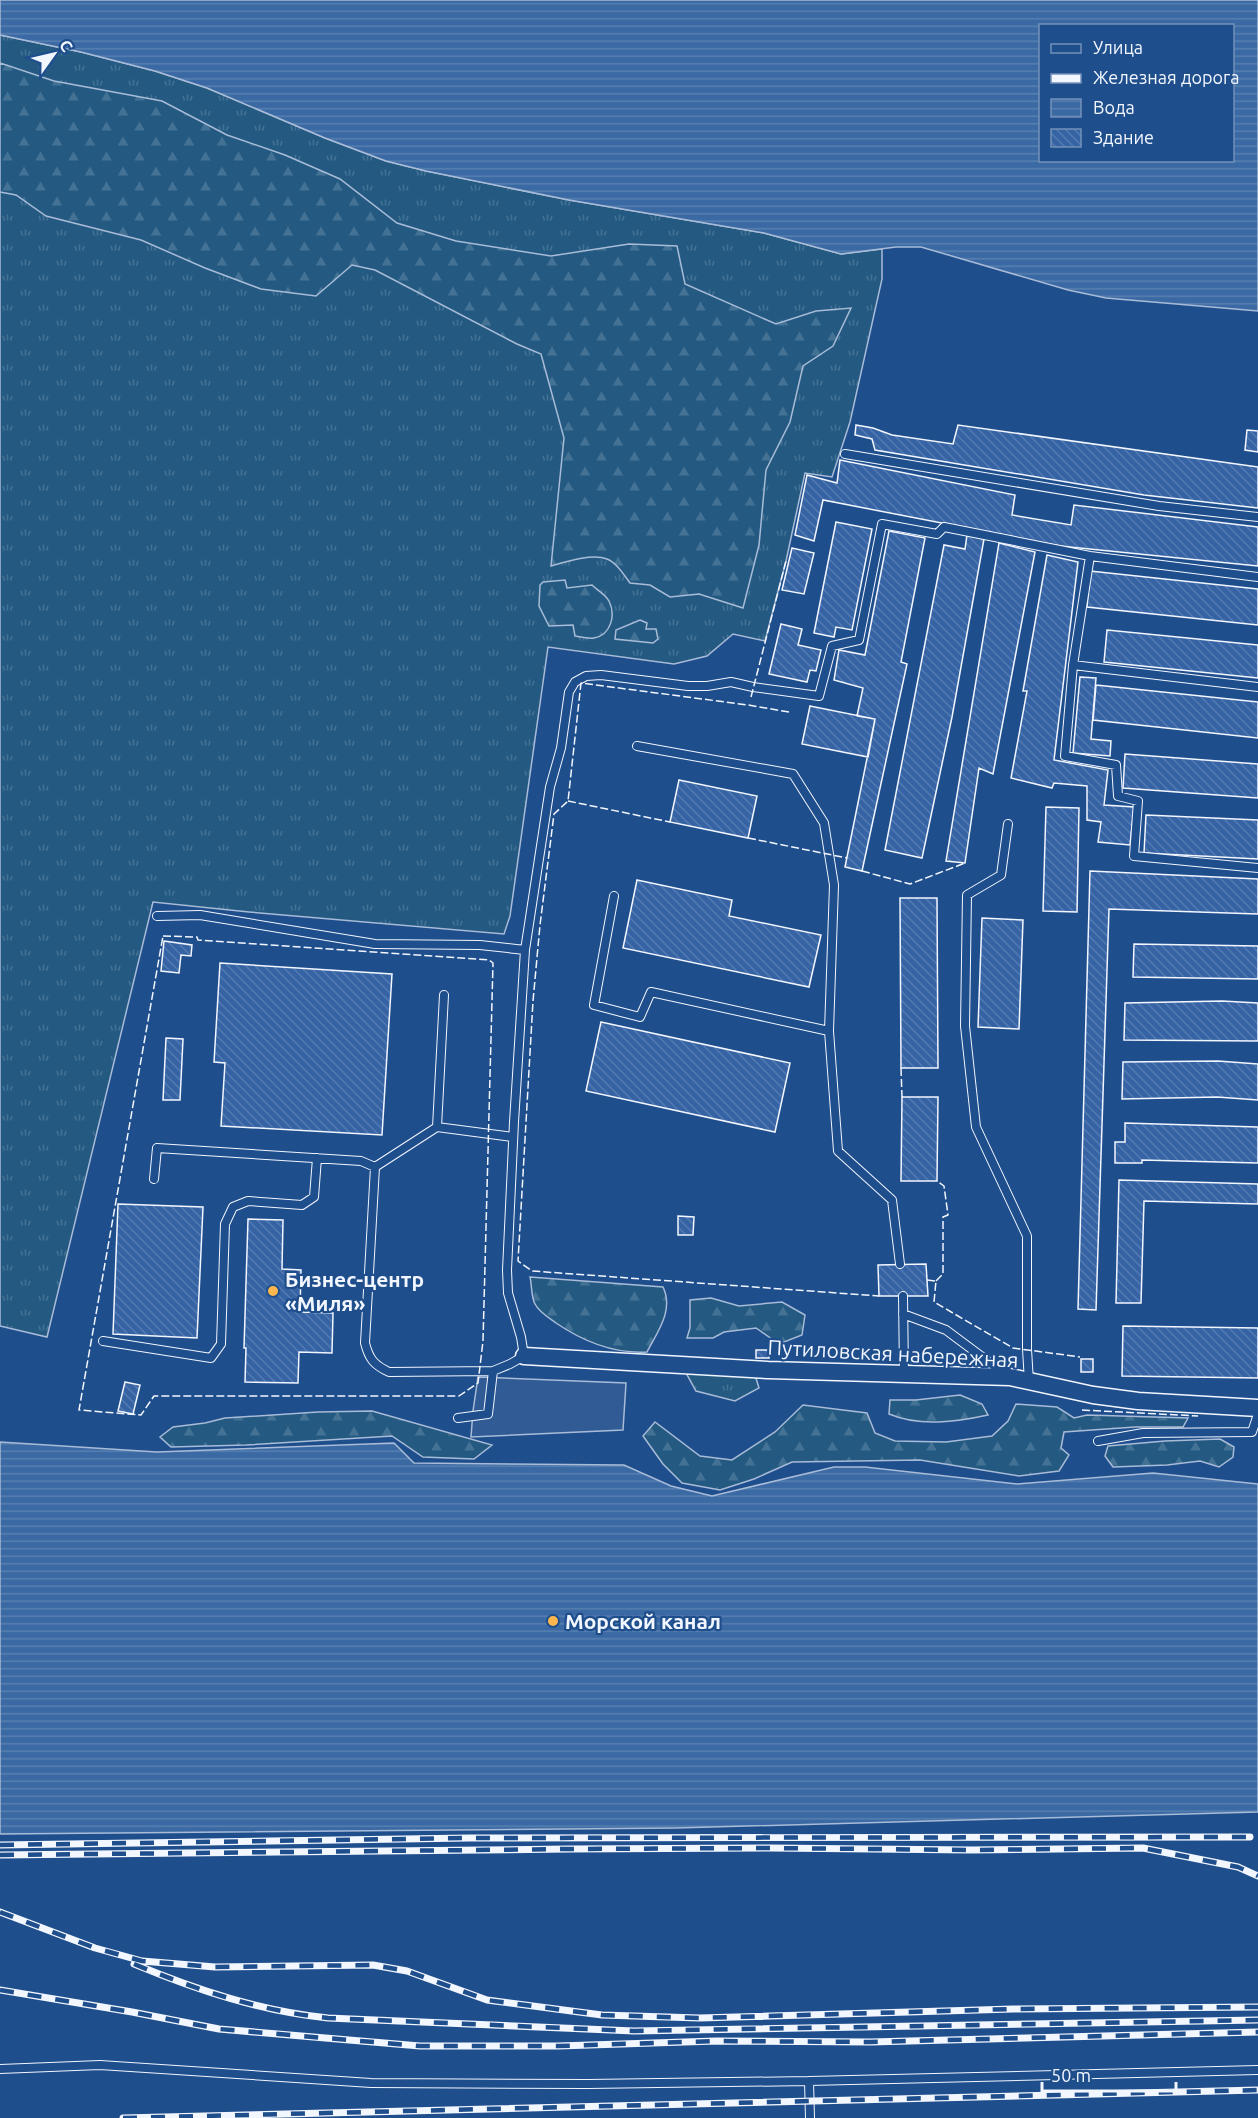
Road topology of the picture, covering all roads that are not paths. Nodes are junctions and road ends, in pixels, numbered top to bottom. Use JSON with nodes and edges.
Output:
{"nodes":[{"id":1,"x":845,"y":454,"type":"dead end"},
{"id":2,"x":1258,"y":517,"type":"edge"},
{"id":3,"x":1090,"y":556,"type":"junction"},
{"id":4,"x":1258,"y":577,"type":"edge"},
{"id":5,"x":1073,"y":665,"type":"junction"},
{"id":6,"x":1258,"y":687,"type":"edge"},
{"id":7,"x":637,"y":746,"type":"dead end"},
{"id":8,"x":1008,"y":824,"type":"dead end"},
{"id":9,"x":1258,"y":868,"type":"edge"},
{"id":10,"x":614,"y":896,"type":"dead end"},
{"id":11,"x":157,"y":916,"type":"dead end"},
{"id":12,"x":525,"y":950,"type":"junction"},
{"id":13,"x":444,"y":995,"type":"dead end"},
{"id":14,"x":829,"y":1031,"type":"junction"},
{"id":15,"x":437,"y":1127,"type":"junction"},
{"id":16,"x":513,"y":1137,"type":"junction"},
{"id":17,"x":317,"y":1158,"type":"junction"},
{"id":18,"x":375,"y":1167,"type":"junction"},
{"id":19,"x":154,"y":1179,"type":"dead end"},
{"id":20,"x":900,"y":1264,"type":"dead end"},
{"id":21,"x":903,"y":1296,"type":"dead end"},
{"id":22,"x":903,"y":1314,"type":"junction"},
{"id":23,"x":103,"y":1341,"type":"dead end"},
{"id":24,"x":524,"y":1356,"type":"junction"},
{"id":25,"x":493,"y":1371,"type":"junction"},
{"id":26,"x":904,"y":1374,"type":"junction"},
{"id":27,"x":1010,"y":1377,"type":"junction"},
{"id":28,"x":1029,"y":1382,"type":"junction"},
{"id":29,"x":1258,"y":1408,"type":"edge"},
{"id":30,"x":1258,"y":1414,"type":"edge"},
{"id":31,"x":458,"y":1418,"type":"dead end"},
{"id":32,"x":1098,"y":1441,"type":"dead end"},
{"id":33,"x":0,"y":2069,"type":"edge"},
{"id":34,"x":1258,"y":2070,"type":"edge"},
{"id":35,"x":809,"y":2082,"type":"junction"},
{"id":36,"x":810,"y":2118,"type":"edge"}],
"edges":[{"from":1,"to":2,"type":"lane"},
{"from":3,"to":4,"type":"lane"},
{"from":3,"to":5,"type":"lane"},
{"from":3,"to":12,"type":"lane"},
{"from":5,"to":6,"type":"lane"},
{"from":5,"to":9,"type":"lane"},
{"from":7,"to":14,"type":"lane"},
{"from":8,"to":28,"type":"lane"},
{"from":10,"to":14,"type":"lane"},
{"from":11,"to":12,"type":"lane"},
{"from":12,"to":16,"type":"lane"},
{"from":13,"to":15,"type":"lane"},
{"from":14,"to":20,"type":"lane"},
{"from":15,"to":16,"type":"lane"},
{"from":15,"to":18,"type":"lane"},
{"from":16,"to":24,"type":"lane"},
{"from":17,"to":18,"type":"lane"},
{"from":17,"to":19,"type":"lane"},
{"from":17,"to":23,"type":"lane"},
{"from":18,"to":25,"type":"lane"},
{"from":21,"to":22,"type":"lane"},
{"from":22,"to":26,"type":"lane"},
{"from":22,"to":27,"type":"lane"},
{"from":24,"to":25,"type":"lane"},
{"from":24,"to":26,"type":"street","name":"Путиловская набережная"},
{"from":25,"to":31,"type":"lane"},
{"from":26,"to":27,"type":"street","name":"Путиловская набережная"},
{"from":27,"to":28,"type":"street","name":"Путиловская набережная"},
{"from":28,"to":29,"type":"street","name":"Путиловская набережная"},
{"from":30,"to":32,"type":"lane"},
{"from":33,"to":35,"type":"lane"},
{"from":34,"to":35,"type":"lane"},
{"from":35,"to":36,"type":"lane"}]}
